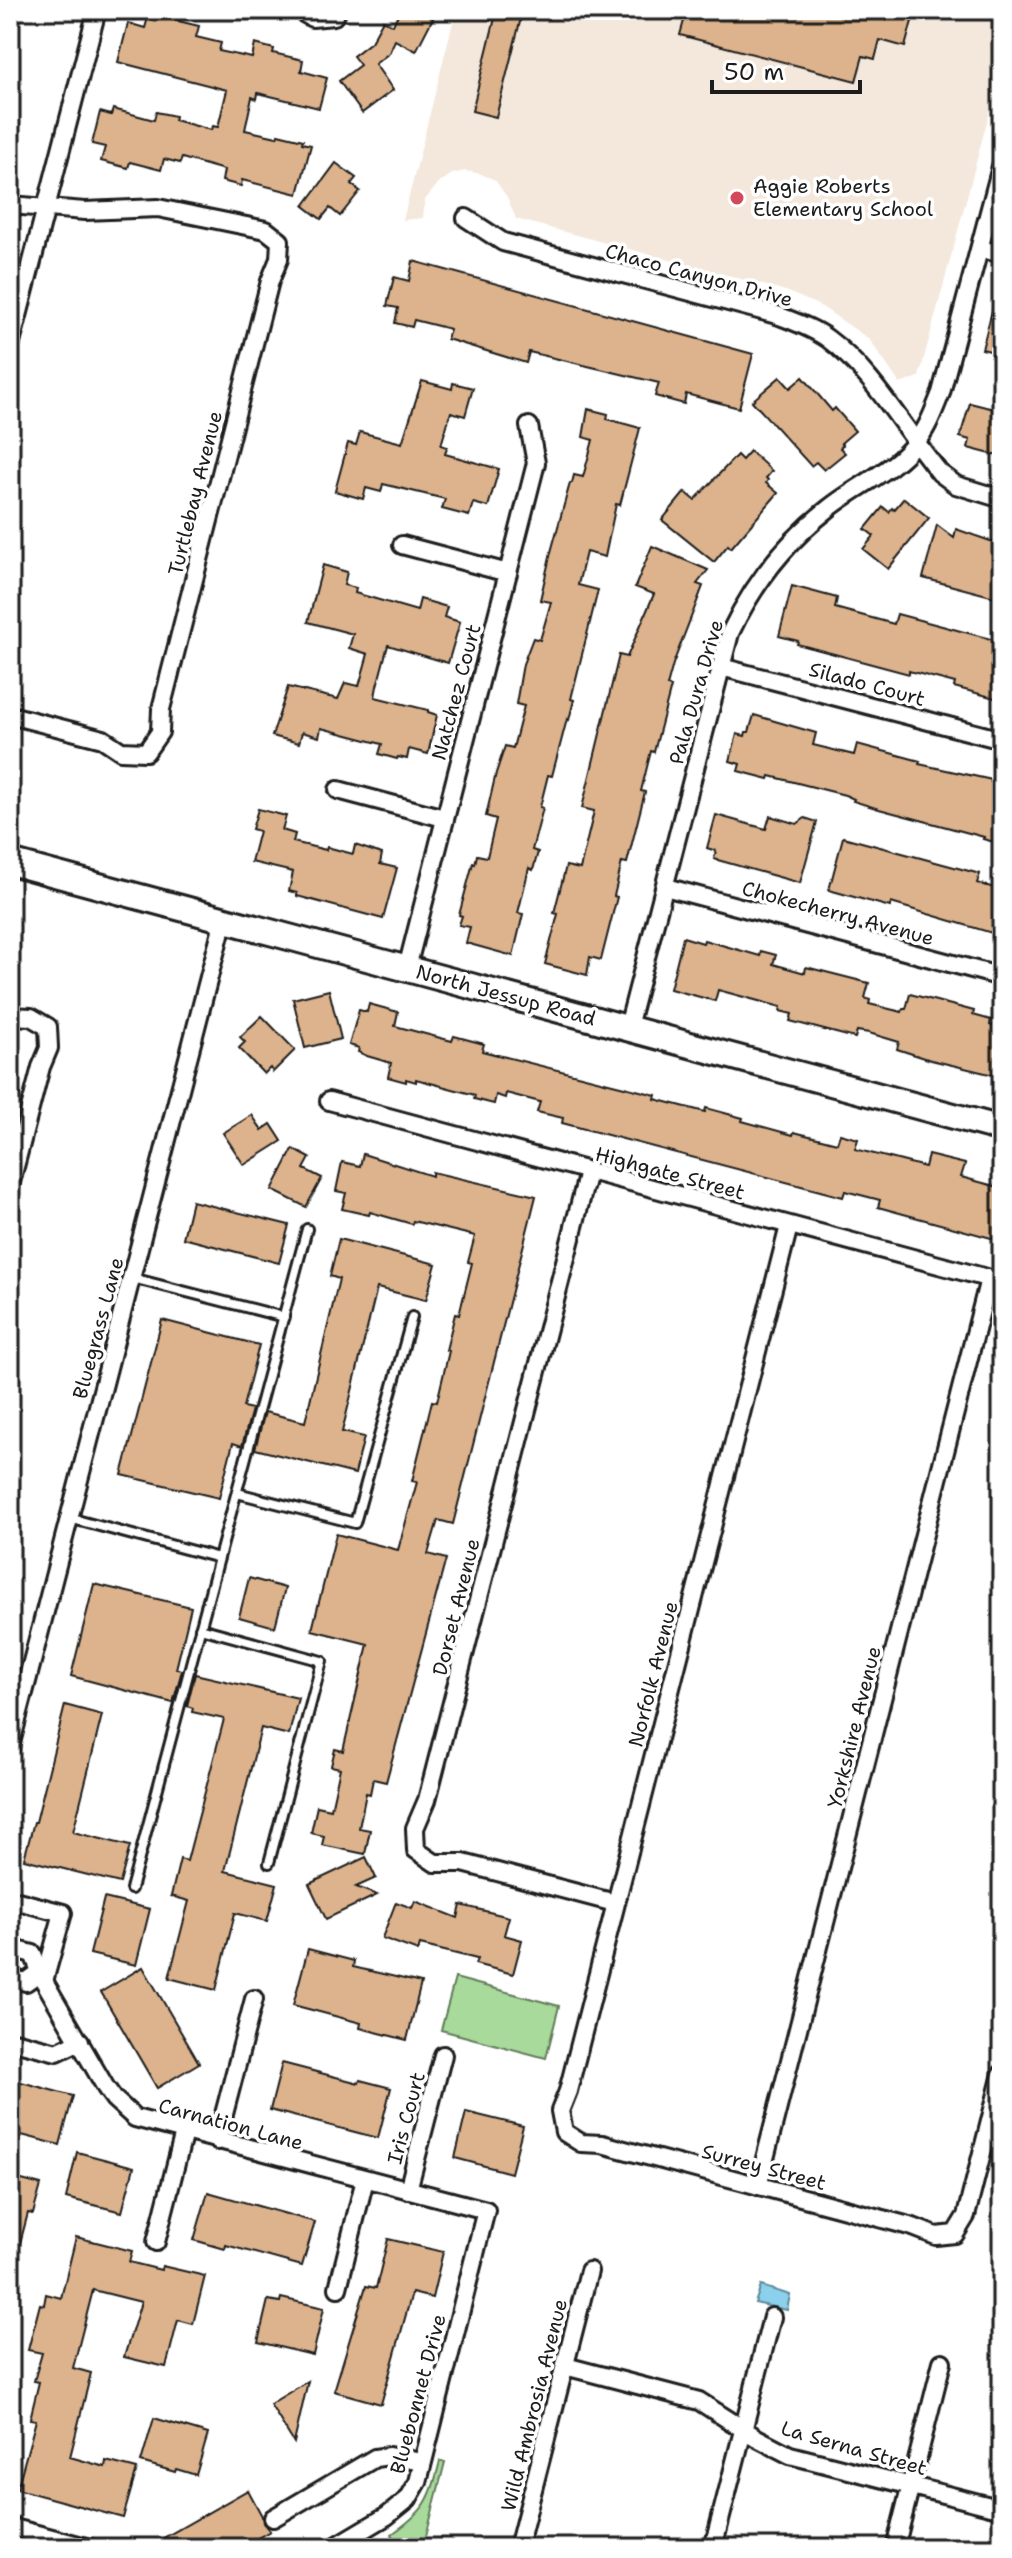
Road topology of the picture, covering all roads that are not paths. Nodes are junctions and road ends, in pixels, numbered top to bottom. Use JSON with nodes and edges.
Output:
{"nodes":[{"id":1,"x":97,"y":10,"type":"edge"},
{"id":2,"x":298,"y":10,"type":"edge"},
{"id":3,"x":338,"y":10,"type":"edge"},
{"id":4,"x":989,"y":10,"type":"edge"},
{"id":5,"x":1002,"y":15,"type":"edge"},
{"id":6,"x":1002,"y":163,"type":"edge"},
{"id":7,"x":10,"y":205,"type":"edge"},
{"id":8,"x":45,"y":210,"type":"junction"},
{"id":9,"x":466,"y":218,"type":"dead end"},
{"id":10,"x":980,"y":249,"type":"junction"},
{"id":11,"x":1002,"y":254,"type":"edge"},
{"id":12,"x":10,"y":347,"type":"edge"},
{"id":13,"x":529,"y":426,"type":"dead end"},
{"id":14,"x":916,"y":444,"type":"junction"},
{"id":15,"x":1002,"y":499,"type":"edge"},
{"id":16,"x":402,"y":545,"type":"dead end"},
{"id":17,"x":508,"y":573,"type":"junction"},
{"id":18,"x":721,"y":667,"type":"junction"},
{"id":19,"x":10,"y":715,"type":"edge"},
{"id":20,"x":1002,"y":740,"type":"edge"},
{"id":21,"x":338,"y":790,"type":"dead end"},
{"id":22,"x":444,"y":818,"type":"junction"},
{"id":23,"x":10,"y":862,"type":"edge"},
{"id":24,"x":665,"y":887,"type":"junction"},
{"id":25,"x":224,"y":919,"type":"junction"},
{"id":26,"x":407,"y":968,"type":"junction"},
{"id":27,"x":1002,"y":977,"type":"edge"},
{"id":28,"x":10,"y":1016,"type":"edge"},
{"id":29,"x":628,"y":1027,"type":"junction"},
{"id":30,"x":329,"y":1101,"type":"dead end"},
{"id":31,"x":1002,"y":1129,"type":"edge"},
{"id":32,"x":588,"y":1172,"type":"junction"},
{"id":33,"x":10,"y":1186,"type":"edge"},
{"id":34,"x":789,"y":1226,"type":"junction"},
{"id":35,"x":307,"y":1229,"type":"dead end"},
{"id":36,"x":132,"y":1278,"type":"junction"},
{"id":37,"x":996,"y":1280,"type":"edge"},
{"id":38,"x":284,"y":1317,"type":"junction"},
{"id":39,"x":412,"y":1317,"type":"dead end"},
{"id":40,"x":237,"y":1493,"type":"junction"},
{"id":41,"x":69,"y":1518,"type":"junction"},
{"id":42,"x":219,"y":1558,"type":"junction"},
{"id":43,"x":200,"y":1628,"type":"junction"},
{"id":44,"x":10,"y":1747,"type":"edge"},
{"id":45,"x":269,"y":1863,"type":"dead end"},
{"id":46,"x":131,"y":1889,"type":"dead end"},
{"id":47,"x":10,"y":1899,"type":"edge"},
{"id":48,"x":615,"y":1903,"type":"junction"},
{"id":49,"x":10,"y":1948,"type":"edge"},
{"id":50,"x":42,"y":1977,"type":"junction"},
{"id":51,"x":10,"y":1978,"type":"edge"},
{"id":52,"x":254,"y":1999,"type":"dead end"},
{"id":53,"x":10,"y":2040,"type":"edge"},
{"id":54,"x":80,"y":2041,"type":"junction"},
{"id":55,"x":443,"y":2055,"type":"dead end"},
{"id":56,"x":1002,"y":2074,"type":"edge"},
{"id":57,"x":184,"y":2132,"type":"junction"},
{"id":58,"x":564,"y":2132,"type":"joint"},
{"id":59,"x":217,"y":2141,"type":"junction"},
{"id":60,"x":365,"y":2179,"type":"junction"},
{"id":61,"x":758,"y":2186,"type":"junction"},
{"id":62,"x":408,"y":2190,"type":"junction"},
{"id":63,"x":486,"y":2210,"type":"joint"},
{"id":64,"x":156,"y":2242,"type":"dead end"},
{"id":65,"x":589,"y":2271,"type":"dead end"},
{"id":66,"x":338,"y":2288,"type":"dead end"},
{"id":67,"x":772,"y":2317,"type":"dead end"},
{"id":68,"x":942,"y":2362,"type":"dead end"},
{"id":69,"x":565,"y":2366,"type":"junction"},
{"id":70,"x":743,"y":2429,"type":"junction"},
{"id":71,"x":422,"y":2462,"type":"junction"},
{"id":72,"x":911,"y":2487,"type":"junction"},
{"id":73,"x":1002,"y":2509,"type":"edge"},
{"id":74,"x":273,"y":2518,"type":"dead end"},
{"id":75,"x":10,"y":2527,"type":"edge"},
{"id":76,"x":90,"y":2548,"type":"edge"},
{"id":77,"x":333,"y":2548,"type":"edge"},
{"id":78,"x":518,"y":2548,"type":"edge"},
{"id":79,"x":713,"y":2548,"type":"edge"},
{"id":80,"x":895,"y":2548,"type":"edge"}],
"edges":[{"from":1,"to":8,"type":"street"},
{"from":2,"to":3,"type":"street"},
{"from":4,"to":5,"type":"lane"},
{"from":6,"to":10,"type":"street","name":"Pala Dura Drive"},
{"from":7,"to":8,"type":"street"},
{"from":8,"to":12,"type":"street"},
{"from":8,"to":19,"type":"street","name":"Turtlebay Avenue"},
{"from":9,"to":14,"type":"street","name":"Chaco Canyon Drive"},
{"from":10,"to":11,"type":"street"},
{"from":10,"to":14,"type":"street","name":"Pala Dura Drive"},
{"from":13,"to":17,"type":"street","name":"Natchez Court"},
{"from":14,"to":15,"type":"street","name":"Chaco Canyon Drive"},
{"from":14,"to":18,"type":"street","name":"Pala Dura Drive"},
{"from":16,"to":17,"type":"street"},
{"from":17,"to":22,"type":"street","name":"Natchez Court"},
{"from":18,"to":20,"type":"street","name":"Silado Court"},
{"from":18,"to":24,"type":"street","name":"Pala Dura Drive"},
{"from":21,"to":22,"type":"street"},
{"from":22,"to":26,"type":"street","name":"Natchez Court"},
{"from":23,"to":25,"type":"street","name":"North Jessup Road"},
{"from":24,"to":27,"type":"street","name":"Chokecherry Avenue"},
{"from":24,"to":29,"type":"street","name":"Pala Dura Drive"},
{"from":25,"to":26,"type":"street","name":"North Jessup Road"},
{"from":25,"to":36,"type":"street","name":"Bluegrass Lane"},
{"from":26,"to":29,"type":"street","name":"North Jessup Road"},
{"from":28,"to":33,"type":"street"},
{"from":29,"to":31,"type":"street","name":"North Jessup Road"},
{"from":30,"to":32,"type":"street","name":"Highgate Street"},
{"from":32,"to":34,"type":"street","name":"Highgate Street"},
{"from":32,"to":48,"type":"street","name":"Dorset Avenue"},
{"from":34,"to":37,"type":"street","name":"Highgate Street"},
{"from":34,"to":48,"type":"street","name":"Norfolk Avenue"},
{"from":35,"to":38,"type":"lane"},
{"from":36,"to":38,"type":"lane"},
{"from":36,"to":41,"type":"street","name":"Bluegrass Lane"},
{"from":37,"to":61,"type":"street","name":"Yorkshire Avenue"},
{"from":38,"to":40,"type":"lane"},
{"from":39,"to":40,"type":"lane"},
{"from":40,"to":42,"type":"lane"},
{"from":41,"to":42,"type":"lane"},
{"from":41,"to":44,"type":"street","name":"Bluegrass Lane"},
{"from":42,"to":43,"type":"lane"},
{"from":43,"to":45,"type":"lane"},
{"from":43,"to":46,"type":"lane"},
{"from":47,"to":50,"type":"street"},
{"from":48,"to":58,"type":"street","name":"Norfolk Avenue"},
{"from":49,"to":50,"type":"street","name":"Carnation Lane"},
{"from":50,"to":51,"type":"street"},
{"from":50,"to":54,"type":"street","name":"Carnation Lane"},
{"from":52,"to":59,"type":"street"},
{"from":53,"to":54,"type":"street"},
{"from":54,"to":57,"type":"street","name":"Carnation Lane"},
{"from":55,"to":62,"type":"street","name":"Iris Court"},
{"from":56,"to":61,"type":"street","name":"Surrey Street"},
{"from":57,"to":59,"type":"street","name":"Carnation Lane"},
{"from":57,"to":64,"type":"street"},
{"from":58,"to":61,"type":"street","name":"Surrey Street"},
{"from":59,"to":60,"type":"street","name":"Carnation Lane"},
{"from":60,"to":62,"type":"street","name":"Carnation Lane"},
{"from":60,"to":66,"type":"street"},
{"from":62,"to":63,"type":"street","name":"Carnation Lane"},
{"from":63,"to":71,"type":"street","name":"Bluebonnet Drive"},
{"from":65,"to":69,"type":"street","name":"Wild Ambrosia Avenue"},
{"from":67,"to":70,"type":"street"},
{"from":68,"to":72,"type":"street"},
{"from":69,"to":70,"type":"street","name":"La Serna Street"},
{"from":69,"to":78,"type":"street","name":"Wild Ambrosia Avenue"},
{"from":70,"to":72,"type":"street","name":"La Serna Street"},
{"from":70,"to":79,"type":"street"},
{"from":71,"to":74,"type":"street"},
{"from":71,"to":77,"type":"street","name":"Bluebonnet Drive"},
{"from":72,"to":73,"type":"street","name":"La Serna Street"},
{"from":72,"to":80,"type":"street"},
{"from":75,"to":76,"type":"street"}]}
